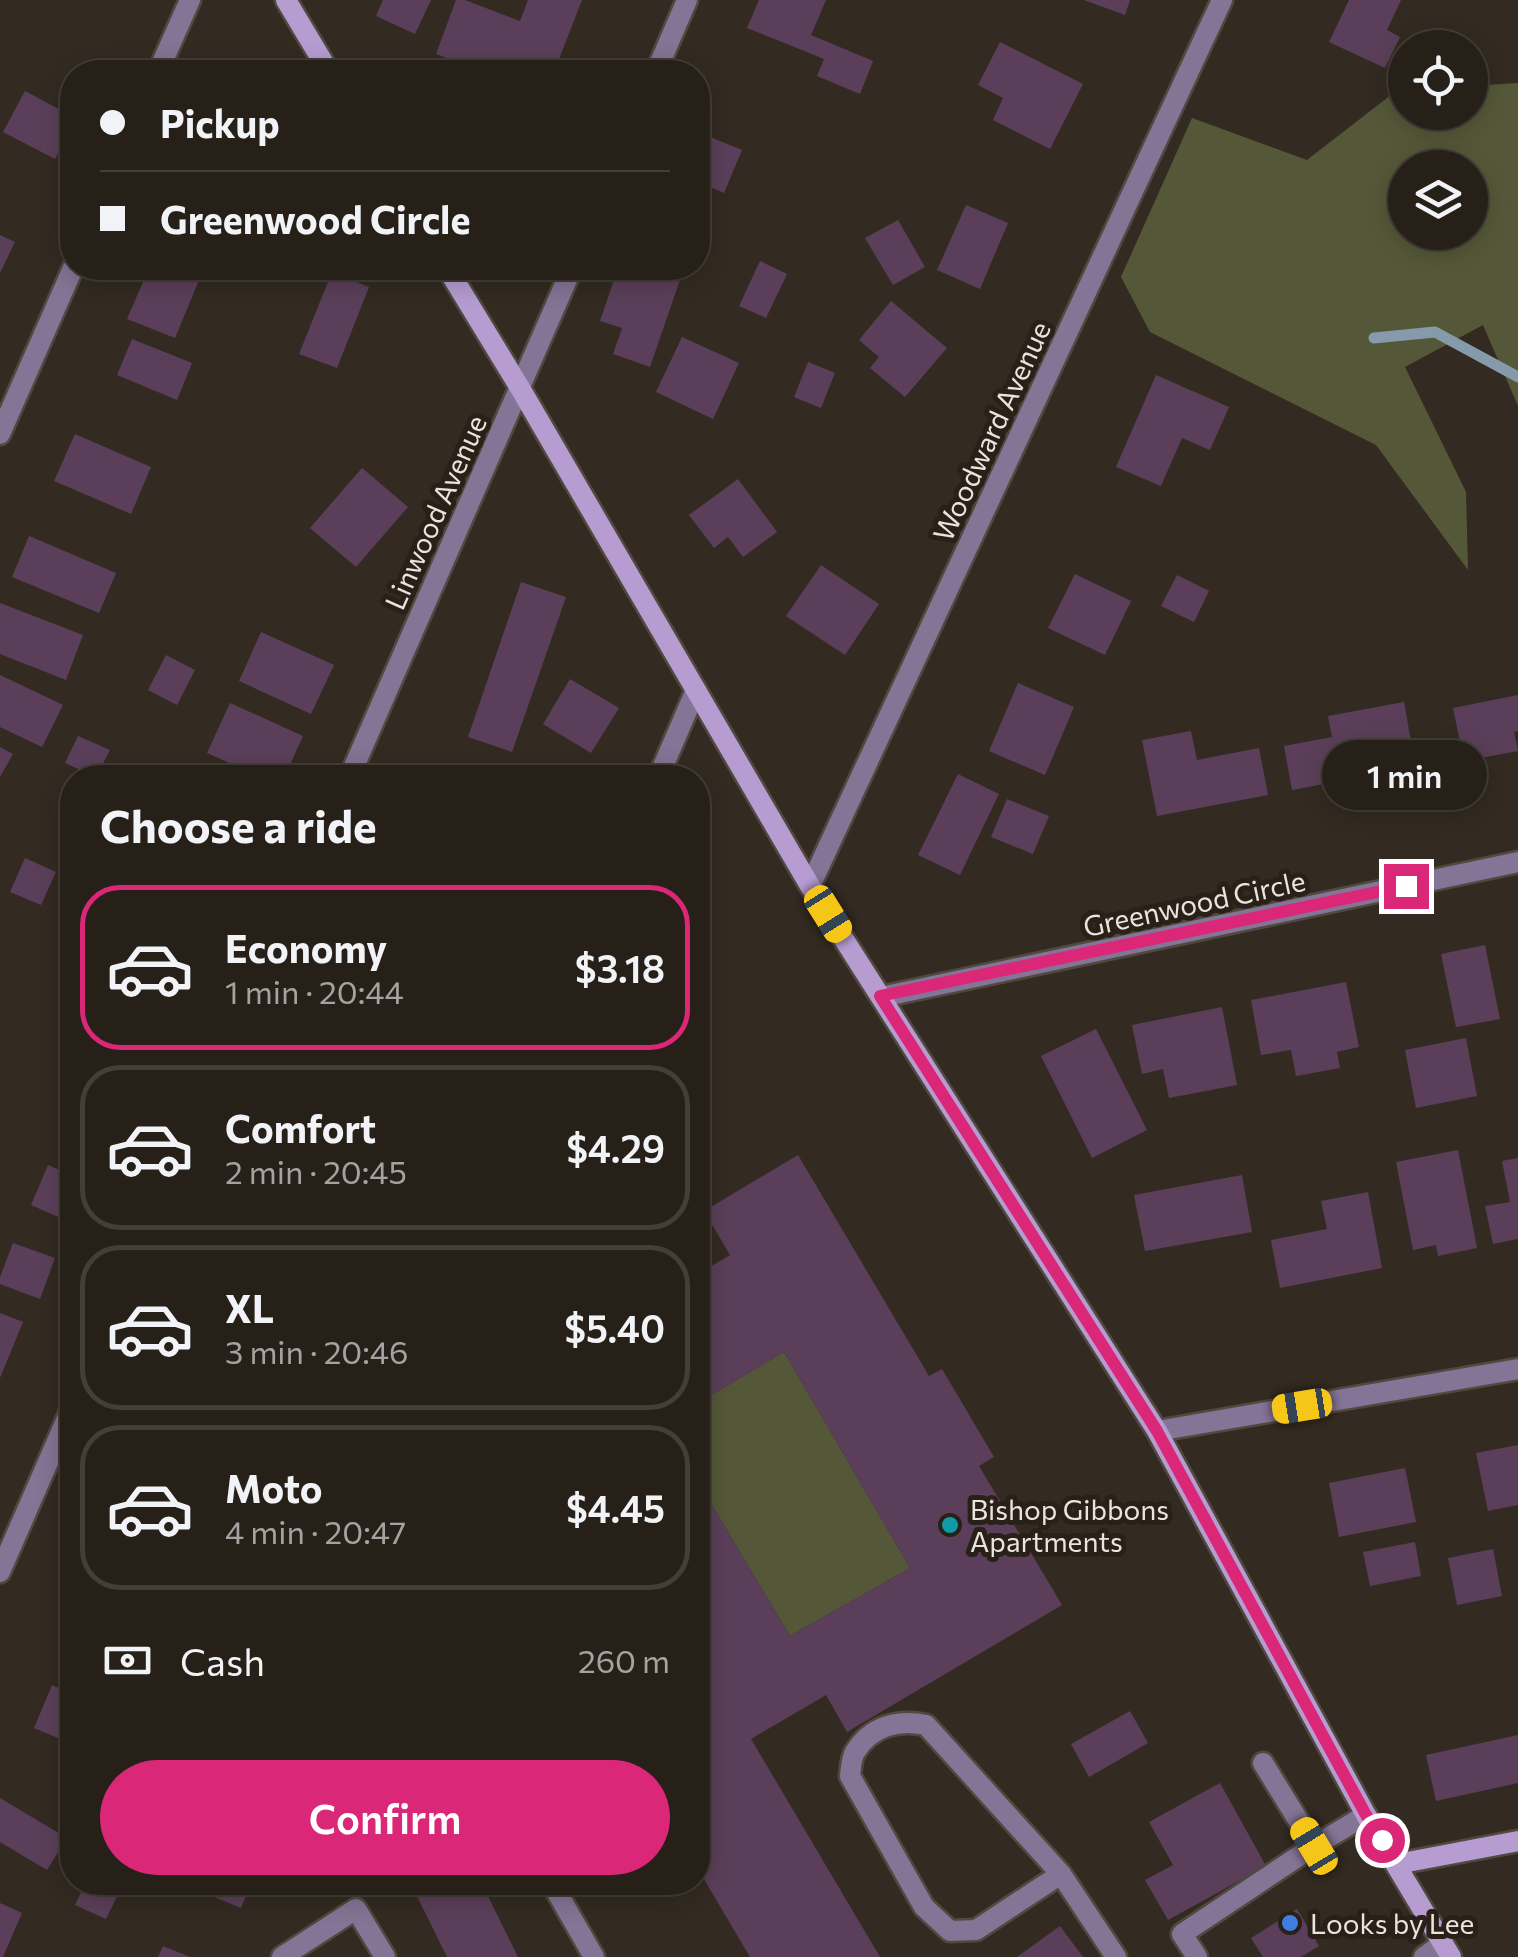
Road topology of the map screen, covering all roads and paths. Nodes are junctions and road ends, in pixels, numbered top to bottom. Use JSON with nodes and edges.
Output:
{"nodes":[{"id":1,"x":190,"y":0,"type":"edge"},
{"id":2,"x":286,"y":0,"type":"edge"},
{"id":3,"x":688,"y":0,"type":"edge"},
{"id":4,"x":1222,"y":0,"type":"edge"},
{"id":5,"x":163,"y":60,"type":"edge"},
{"id":6,"x":322,"y":60,"type":"edge"},
{"id":7,"x":661,"y":60,"type":"edge"},
{"id":8,"x":68,"y":280,"type":"edge"},
{"id":9,"x":454,"y":280,"type":"edge"},
{"id":10,"x":567,"y":280,"type":"edge"},
{"id":11,"x":520,"y":388,"type":"junction"},
{"id":12,"x":0,"y":434,"type":"edge"},
{"id":13,"x":696,"y":690,"type":"junction"},
{"id":14,"x":354,"y":765,"type":"edge"},
{"id":15,"x":664,"y":765,"type":"edge"},
{"id":16,"x":1518,"y":862,"type":"edge"},
{"id":17,"x":810,"y":886,"type":"junction"},
{"id":18,"x":880,"y":996,"type":"junction"},
{"id":19,"x":1518,"y":1369,"type":"edge"},
{"id":20,"x":1157,"y":1431,"type":"junction"},
{"id":21,"x":60,"y":1434,"type":"edge"},
{"id":22,"x":0,"y":1572,"type":"edge"},
{"id":23,"x":1263,"y":1762,"type":"dead end"},
{"id":24,"x":1366,"y":1815,"type":"junction"},
{"id":25,"x":1518,"y":1841,"type":"edge"},
{"id":26,"x":1314,"y":1846,"type":"junction"},
{"id":27,"x":1397,"y":1864,"type":"junction"},
{"id":28,"x":1062,"y":1874,"type":"junction"},
{"id":29,"x":558,"y":1895,"type":"edge"},
{"id":30,"x":1447,"y":1950,"type":"edge"},
{"id":31,"x":282,"y":1957,"type":"edge"},
{"id":32,"x":384,"y":1957,"type":"edge"},
{"id":33,"x":594,"y":1957,"type":"edge"},
{"id":34,"x":1116,"y":1957,"type":"edge"},
{"id":35,"x":1197,"y":1957,"type":"edge"},
{"id":36,"x":1424,"y":1957,"type":"edge"}],
"edges":[{"from":1,"to":5,"type":"street"},
{"from":2,"to":6,"type":"street"},
{"from":3,"to":7,"type":"street"},
{"from":4,"to":17,"type":"street","name":"Woodward Avenue"},
{"from":8,"to":12,"type":"street"},
{"from":9,"to":11,"type":"street"},
{"from":10,"to":11,"type":"street","name":"Linwood Avenue"},
{"from":11,"to":13,"type":"street"},
{"from":11,"to":14,"type":"street","name":"Linwood Avenue"},
{"from":13,"to":15,"type":"street"},
{"from":13,"to":17,"type":"street"},
{"from":16,"to":18,"type":"street","name":"Greenwood Circle"},
{"from":17,"to":18,"type":"street"},
{"from":18,"to":20,"type":"street"},
{"from":19,"to":20,"type":"street"},
{"from":20,"to":24,"type":"street"},
{"from":21,"to":22,"type":"street"},
{"from":23,"to":26,"type":"street"},
{"from":24,"to":26,"type":"street"},
{"from":24,"to":27,"type":"street"},
{"from":25,"to":27,"type":"street"},
{"from":26,"to":35,"type":"street"},
{"from":27,"to":30,"type":"street"},
{"from":28,"to":28,"type":"street"},
{"from":28,"to":34,"type":"street"},
{"from":29,"to":33,"type":"street"},
{"from":30,"to":36,"type":"street"},
{"from":31,"to":32,"type":"street"}]}
